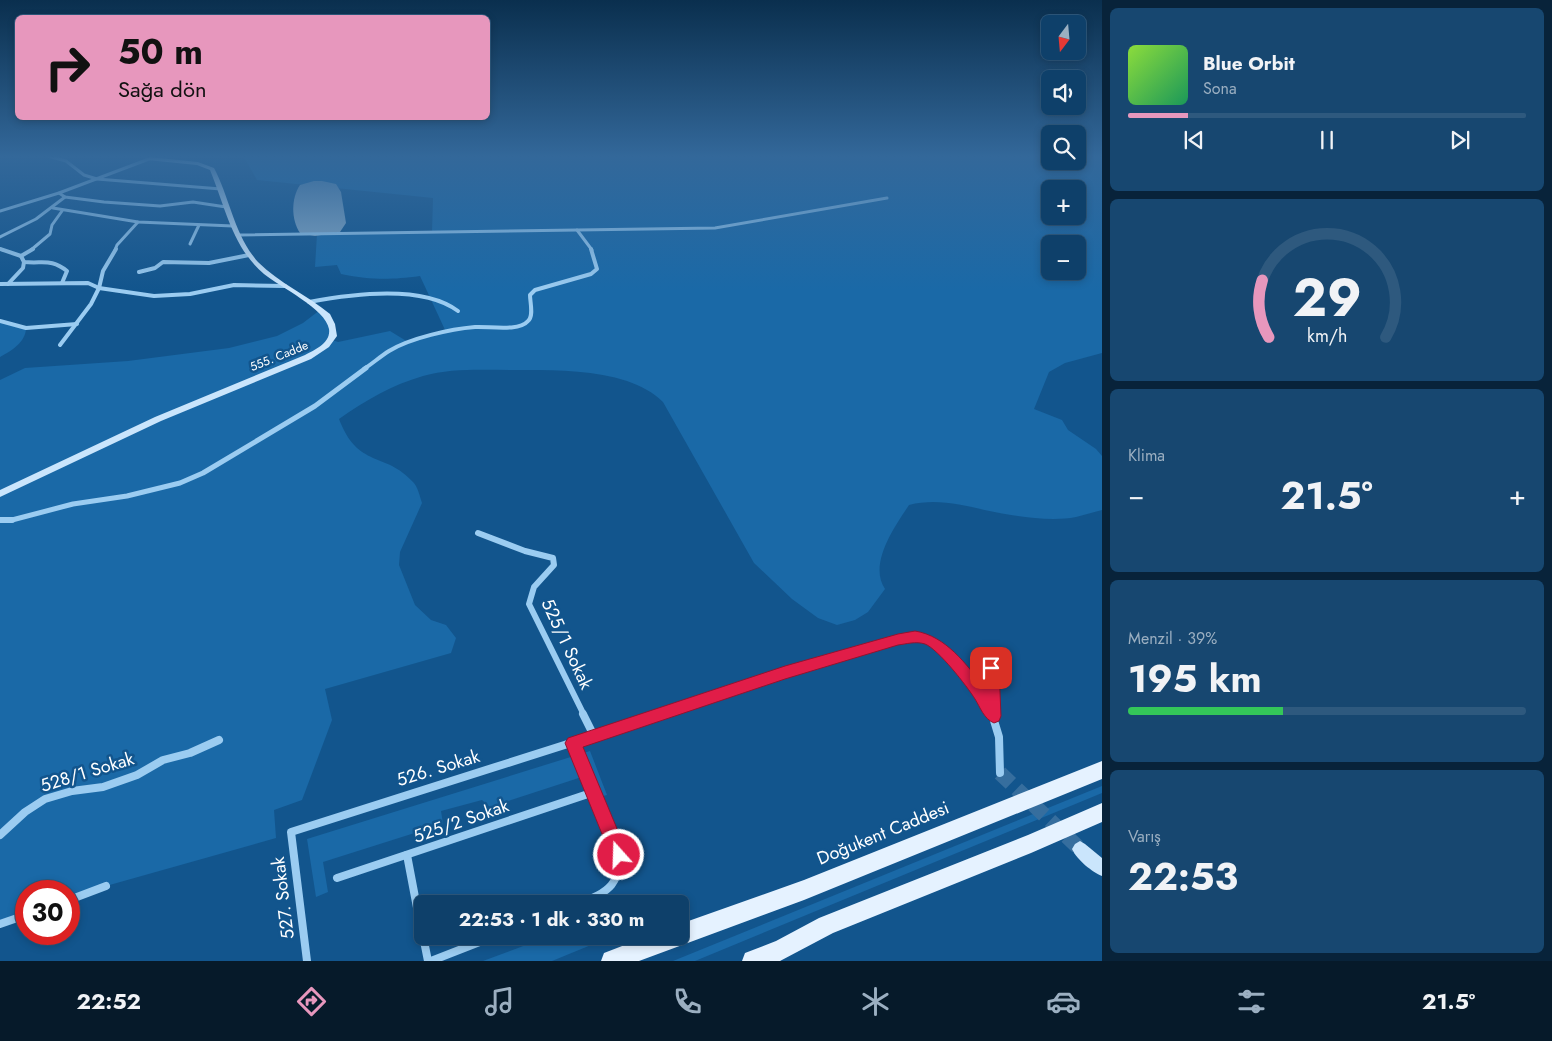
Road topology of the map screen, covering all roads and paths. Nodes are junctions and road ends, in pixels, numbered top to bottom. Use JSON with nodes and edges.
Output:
{"nodes":[{"id":1,"x":33,"y":201,"type":"edge"},
{"id":2,"x":61,"y":201,"type":"edge"},
{"id":3,"x":95,"y":201,"type":"edge"},
{"id":4,"x":225,"y":201,"type":"edge"},
{"id":5,"x":871,"y":201,"type":"edge"},
{"id":6,"x":226,"y":207,"type":"junction"},
{"id":7,"x":53,"y":208,"type":"junction"},
{"id":8,"x":0,"y":211,"type":"edge"},
{"id":9,"x":62,"y":211,"type":"junction"},
{"id":10,"x":138,"y":222,"type":"junction"},
{"id":11,"x":199,"y":225,"type":"junction"},
{"id":12,"x":233,"y":226,"type":"junction"},
{"id":13,"x":577,"y":230,"type":"junction"},
{"id":14,"x":236,"y":235,"type":"junction"},
{"id":15,"x":0,"y":237,"type":"edge"},
{"id":16,"x":190,"y":244,"type":"dead end"},
{"id":17,"x":0,"y":249,"type":"edge"},
{"id":18,"x":249,"y":255,"type":"junction"},
{"id":19,"x":21,"y":256,"type":"junction"},
{"id":20,"x":24,"y":262,"type":"junction"},
{"id":21,"x":139,"y":272,"type":"dead end"},
{"id":22,"x":62,"y":283,"type":"junction"},
{"id":23,"x":0,"y":284,"type":"edge"},
{"id":24,"x":8,"y":284,"type":"junction"},
{"id":25,"x":285,"y":286,"type":"junction"},
{"id":26,"x":99,"y":288,"type":"junction"},
{"id":27,"x":308,"y":302,"type":"junction"},
{"id":28,"x":458,"y":311,"type":"dead end"},
{"id":29,"x":0,"y":321,"type":"edge"},
{"id":30,"x":78,"y":324,"type":"junction"},
{"id":31,"x":60,"y":345,"type":"dead end"},
{"id":32,"x":0,"y":494,"type":"edge"},
{"id":33,"x":0,"y":520,"type":"edge"},
{"id":34,"x":478,"y":534,"type":"dead end"},
{"id":35,"x":988,"y":662,"type":"dead end"},
{"id":36,"x":994,"y":716,"type":"junction"},
{"id":37,"x":594,"y":736,"type":"junction"},
{"id":38,"x":219,"y":740,"type":"dead end"},
{"id":39,"x":573,"y":743,"type":"junction"},
{"id":40,"x":1102,"y":770,"type":"edge"},
{"id":41,"x":1000,"y":773,"type":"tunnel mouth"},
{"id":42,"x":594,"y":792,"type":"junction"},
{"id":43,"x":1102,"y":812,"type":"edge"},
{"id":44,"x":291,"y":832,"type":"joint"},
{"id":45,"x":0,"y":835,"type":"edge"},
{"id":46,"x":1080,"y":849,"type":"tunnel mouth"},
{"id":47,"x":407,"y":855,"type":"junction"},
{"id":48,"x":1102,"y":868,"type":"edge"},
{"id":49,"x":337,"y":878,"type":"dead end"},
{"id":50,"x":106,"y":886,"type":"dead end"},
{"id":51,"x":415,"y":895,"type":"edge"},
{"id":52,"x":598,"y":895,"type":"edge"},
{"id":53,"x":80,"y":896,"type":"edge"},
{"id":54,"x":15,"y":919,"type":"edge"},
{"id":55,"x":0,"y":924,"type":"edge"},
{"id":56,"x":689,"y":932,"type":"edge"},
{"id":57,"x":426,"y":945,"type":"edge"},
{"id":58,"x":472,"y":945,"type":"edge"},
{"id":59,"x":653,"y":945,"type":"edge"},
{"id":60,"x":307,"y":961,"type":"edge"},
{"id":61,"x":430,"y":961,"type":"edge"},
{"id":62,"x":612,"y":961,"type":"edge"},
{"id":63,"x":753,"y":961,"type":"edge"}],
"edges":[{"from":1,"to":8,"type":"street"},
{"from":2,"to":7,"type":"street"},
{"from":3,"to":6,"type":"street"},
{"from":4,"to":6,"type":"street","name":"555. Cadde"},
{"from":5,"to":13,"type":"street"},
{"from":6,"to":12,"type":"street","name":"555. Cadde"},
{"from":7,"to":9,"type":"street"},
{"from":7,"to":15,"type":"street"},
{"from":9,"to":10,"type":"street"},
{"from":9,"to":19,"type":"street"},
{"from":10,"to":11,"type":"street"},
{"from":10,"to":26,"type":"street"},
{"from":11,"to":12,"type":"street"},
{"from":11,"to":16,"type":"street"},
{"from":12,"to":14,"type":"street","name":"555. Cadde"},
{"from":13,"to":14,"type":"street"},
{"from":13,"to":33,"type":"street"},
{"from":14,"to":18,"type":"street","name":"555. Cadde"},
{"from":17,"to":19,"type":"street"},
{"from":18,"to":21,"type":"street"},
{"from":18,"to":25,"type":"street","name":"555. Cadde"},
{"from":19,"to":20,"type":"street"},
{"from":20,"to":22,"type":"street"},
{"from":20,"to":24,"type":"street"},
{"from":22,"to":24,"type":"street"},
{"from":22,"to":26,"type":"street"},
{"from":23,"to":24,"type":"street"},
{"from":25,"to":26,"type":"street"},
{"from":25,"to":27,"type":"street","name":"555. Cadde"},
{"from":26,"to":30,"type":"street"},
{"from":27,"to":28,"type":"street"},
{"from":27,"to":32,"type":"street","name":"555. Cadde"},
{"from":29,"to":30,"type":"street"},
{"from":30,"to":31,"type":"street"},
{"from":34,"to":37,"type":"street","name":"525/1 Sokak"},
{"from":35,"to":36,"type":"street"},
{"from":36,"to":37,"type":"street","name":"526. Sokak"},
{"from":36,"to":41,"type":"street"},
{"from":37,"to":39,"type":"street","name":"526. Sokak"},
{"from":38,"to":45,"type":"street","name":"528/1 Sokak"},
{"from":39,"to":42,"type":"street"},
{"from":39,"to":44,"type":"street","name":"526. Sokak"},
{"from":40,"to":56,"type":"main road","name":"Doğukent Caddesi"},
{"from":42,"to":47,"type":"street","name":"525/2 Sokak"},
{"from":42,"to":52,"type":"street"},
{"from":43,"to":63,"type":"main road"},
{"from":44,"to":60,"type":"street","name":"527. Sokak"},
{"from":46,"to":48,"type":"street"},
{"from":47,"to":49,"type":"street","name":"525/2 Sokak"},
{"from":47,"to":51,"type":"street"},
{"from":50,"to":53,"type":"street"},
{"from":54,"to":55,"type":"street"},
{"from":57,"to":61,"type":"street"},
{"from":58,"to":61,"type":"street"},
{"from":59,"to":62,"type":"main road"}]}
